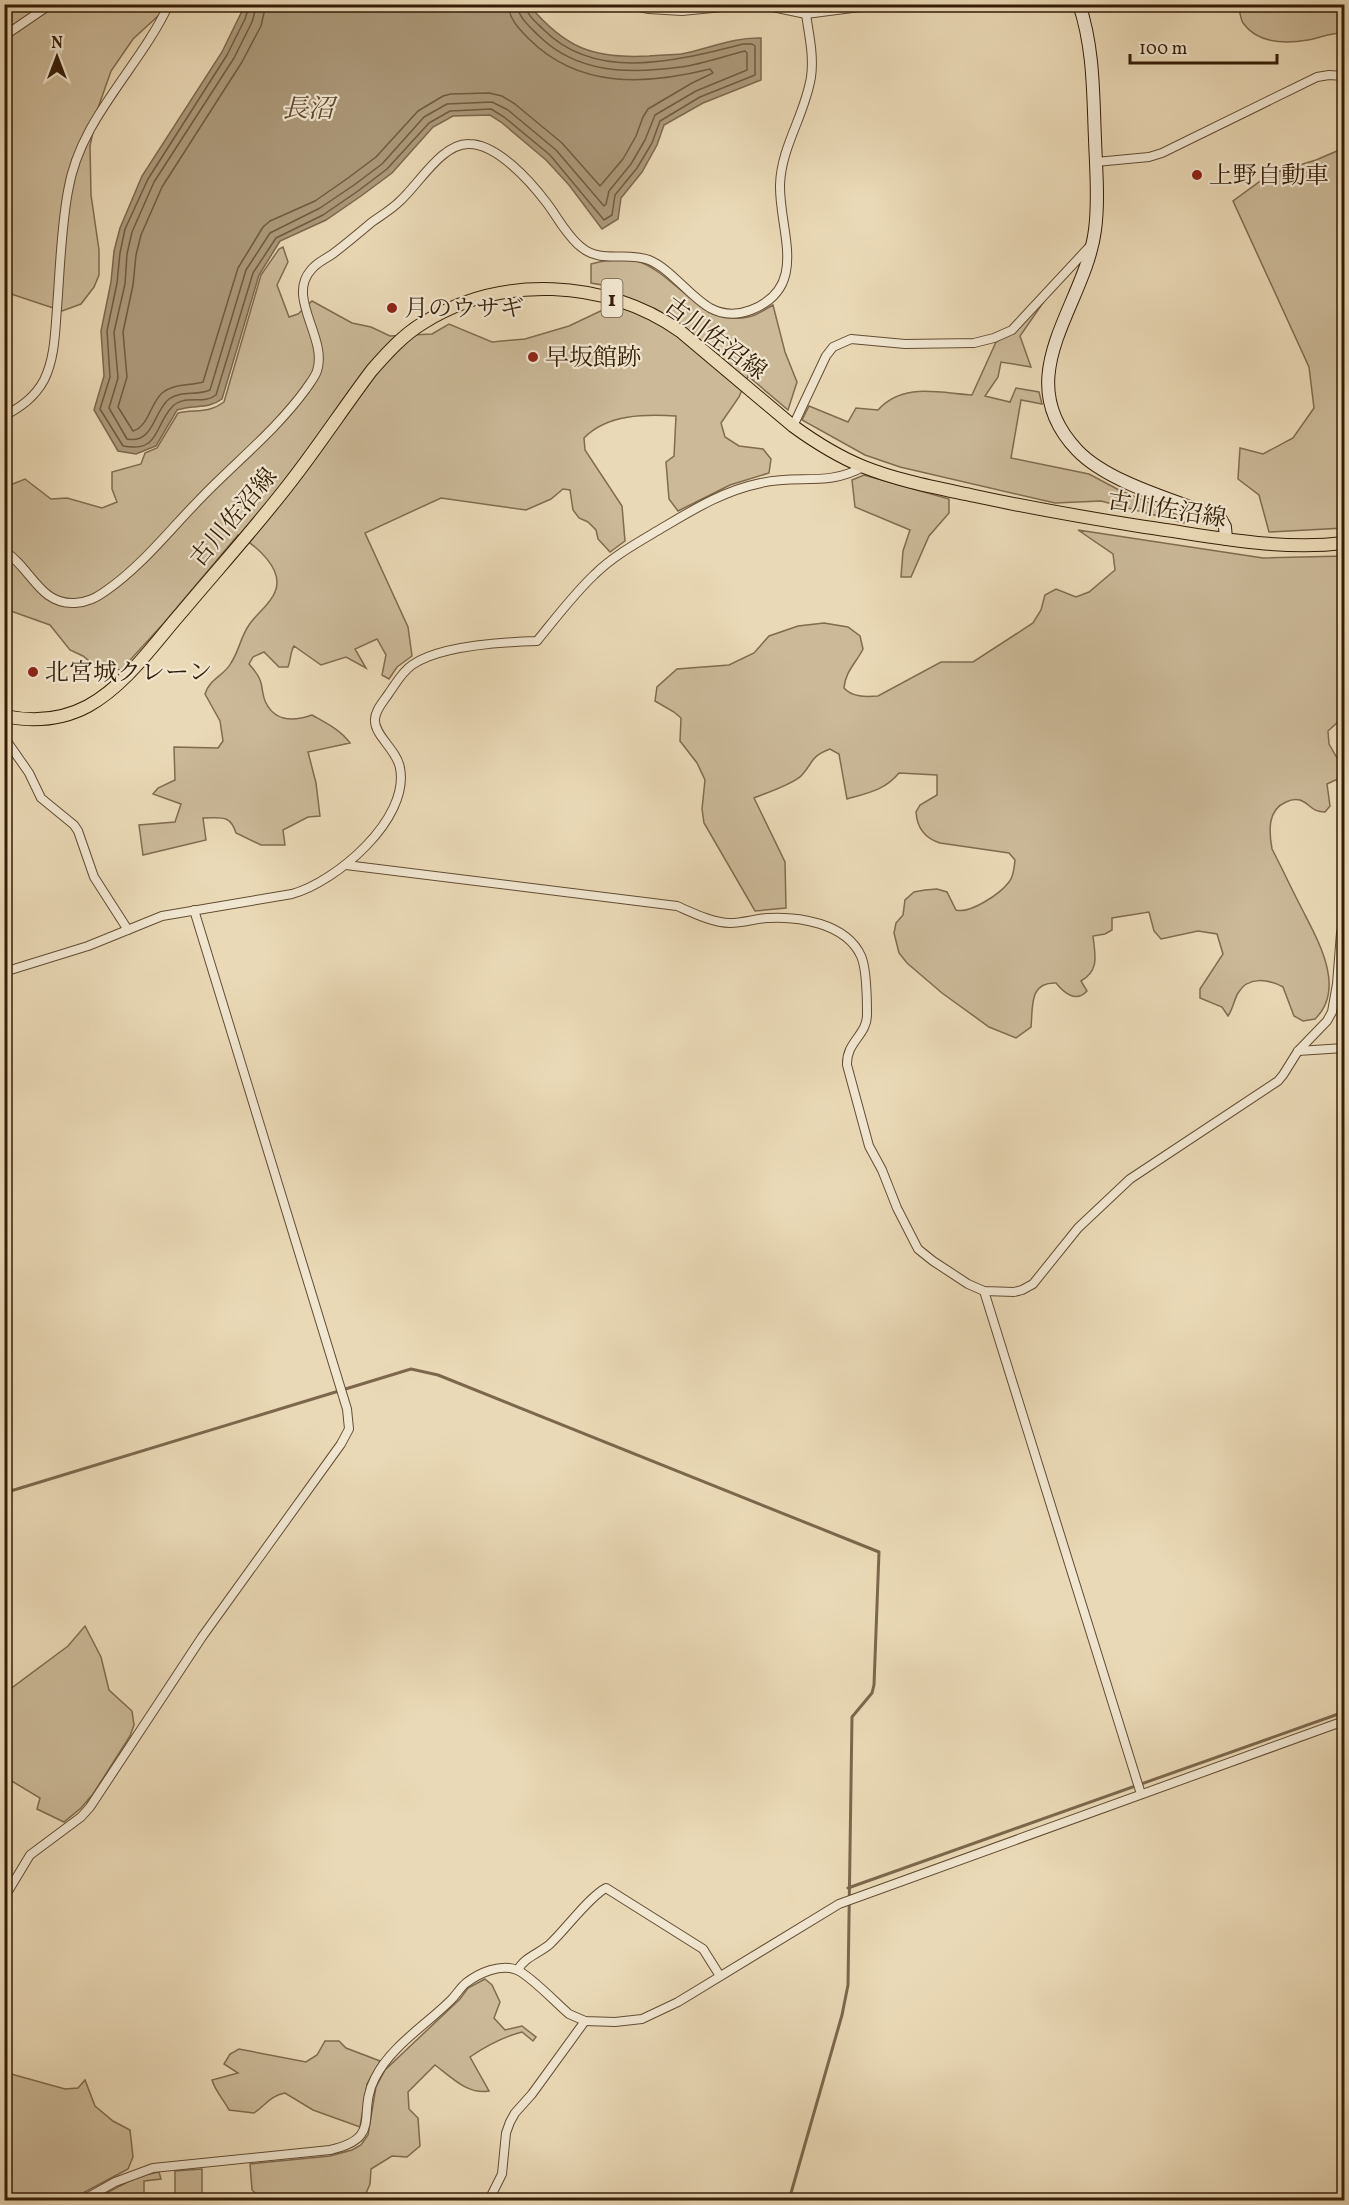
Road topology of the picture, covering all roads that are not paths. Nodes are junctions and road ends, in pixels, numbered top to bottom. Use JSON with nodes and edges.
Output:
{"nodes":[{"id":1,"x":51,"y":4,"type":"edge"},
{"id":2,"x":169,"y":4,"type":"edge"},
{"id":3,"x":627,"y":4,"type":"edge"},
{"id":4,"x":883,"y":4,"type":"edge"},
{"id":5,"x":1079,"y":4,"type":"edge"},
{"id":6,"x":806,"y":14,"type":"junction"},
{"id":7,"x":4,"y":36,"type":"edge"},
{"id":8,"x":1344,"y":76,"type":"edge"},
{"id":9,"x":1096,"y":162,"type":"junction"},
{"id":10,"x":1093,"y":242,"type":"junction"},
{"id":11,"x":4,"y":416,"type":"edge"},
{"id":12,"x":793,"y":426,"type":"junction"},
{"id":13,"x":863,"y":467,"type":"junction"},
{"id":14,"x":1226,"y":539,"type":"junction"},
{"id":15,"x":1344,"y":543,"type":"edge"},
{"id":16,"x":4,"y":550,"type":"edge"},
{"id":17,"x":4,"y":716,"type":"edge"},
{"id":18,"x":4,"y":737,"type":"edge"},
{"id":19,"x":345,"y":865,"type":"junction"},
{"id":20,"x":194,"y":910,"type":"junction"},
{"id":21,"x":1344,"y":918,"type":"edge"},
{"id":22,"x":128,"y":930,"type":"junction"},
{"id":23,"x":4,"y":972,"type":"edge"},
{"id":24,"x":1344,"y":1048,"type":"edge"},
{"id":25,"x":1298,"y":1052,"type":"junction"},
{"id":26,"x":984,"y":1291,"type":"junction"},
{"id":27,"x":1344,"y":1721,"type":"edge"},
{"id":28,"x":1139,"y":1788,"type":"junction"},
{"id":29,"x":4,"y":1898,"type":"edge"},
{"id":30,"x":518,"y":1971,"type":"junction"},
{"id":31,"x":720,"y":1976,"type":"junction"},
{"id":32,"x":585,"y":2021,"type":"junction"},
{"id":33,"x":82,"y":2200,"type":"edge"},
{"id":34,"x":489,"y":2200,"type":"edge"}],
"edges":[{"from":1,"to":7,"type":"street"},
{"from":2,"to":11,"type":"street"},
{"from":3,"to":6,"type":"street"},
{"from":4,"to":6,"type":"street"},
{"from":5,"to":9,"type":"street"},
{"from":6,"to":16,"type":"street"},
{"from":8,"to":9,"type":"street"},
{"from":9,"to":10,"type":"street"},
{"from":10,"to":12,"type":"street"},
{"from":10,"to":14,"type":"street"},
{"from":12,"to":13,"type":"main road","name":"古川佐沼線","number":"1"},
{"from":12,"to":17,"type":"main road","name":"古川佐沼線","number":"1"},
{"from":13,"to":14,"type":"main road","name":"古川佐沼線","number":"1"},
{"from":13,"to":19,"type":"street"},
{"from":14,"to":15,"type":"main road","name":"古川佐沼線","number":"1"},
{"from":18,"to":22,"type":"street"},
{"from":19,"to":20,"type":"street"},
{"from":19,"to":26,"type":"street"},
{"from":20,"to":22,"type":"street"},
{"from":20,"to":29,"type":"street"},
{"from":21,"to":25,"type":"street"},
{"from":22,"to":23,"type":"street"},
{"from":24,"to":25,"type":"street"},
{"from":25,"to":26,"type":"street"},
{"from":26,"to":28,"type":"street"},
{"from":27,"to":28,"type":"street"},
{"from":28,"to":31,"type":"street"},
{"from":30,"to":31,"type":"street"},
{"from":30,"to":32,"type":"street"},
{"from":30,"to":33,"type":"street"},
{"from":31,"to":32,"type":"street"},
{"from":32,"to":34,"type":"street"}]}
